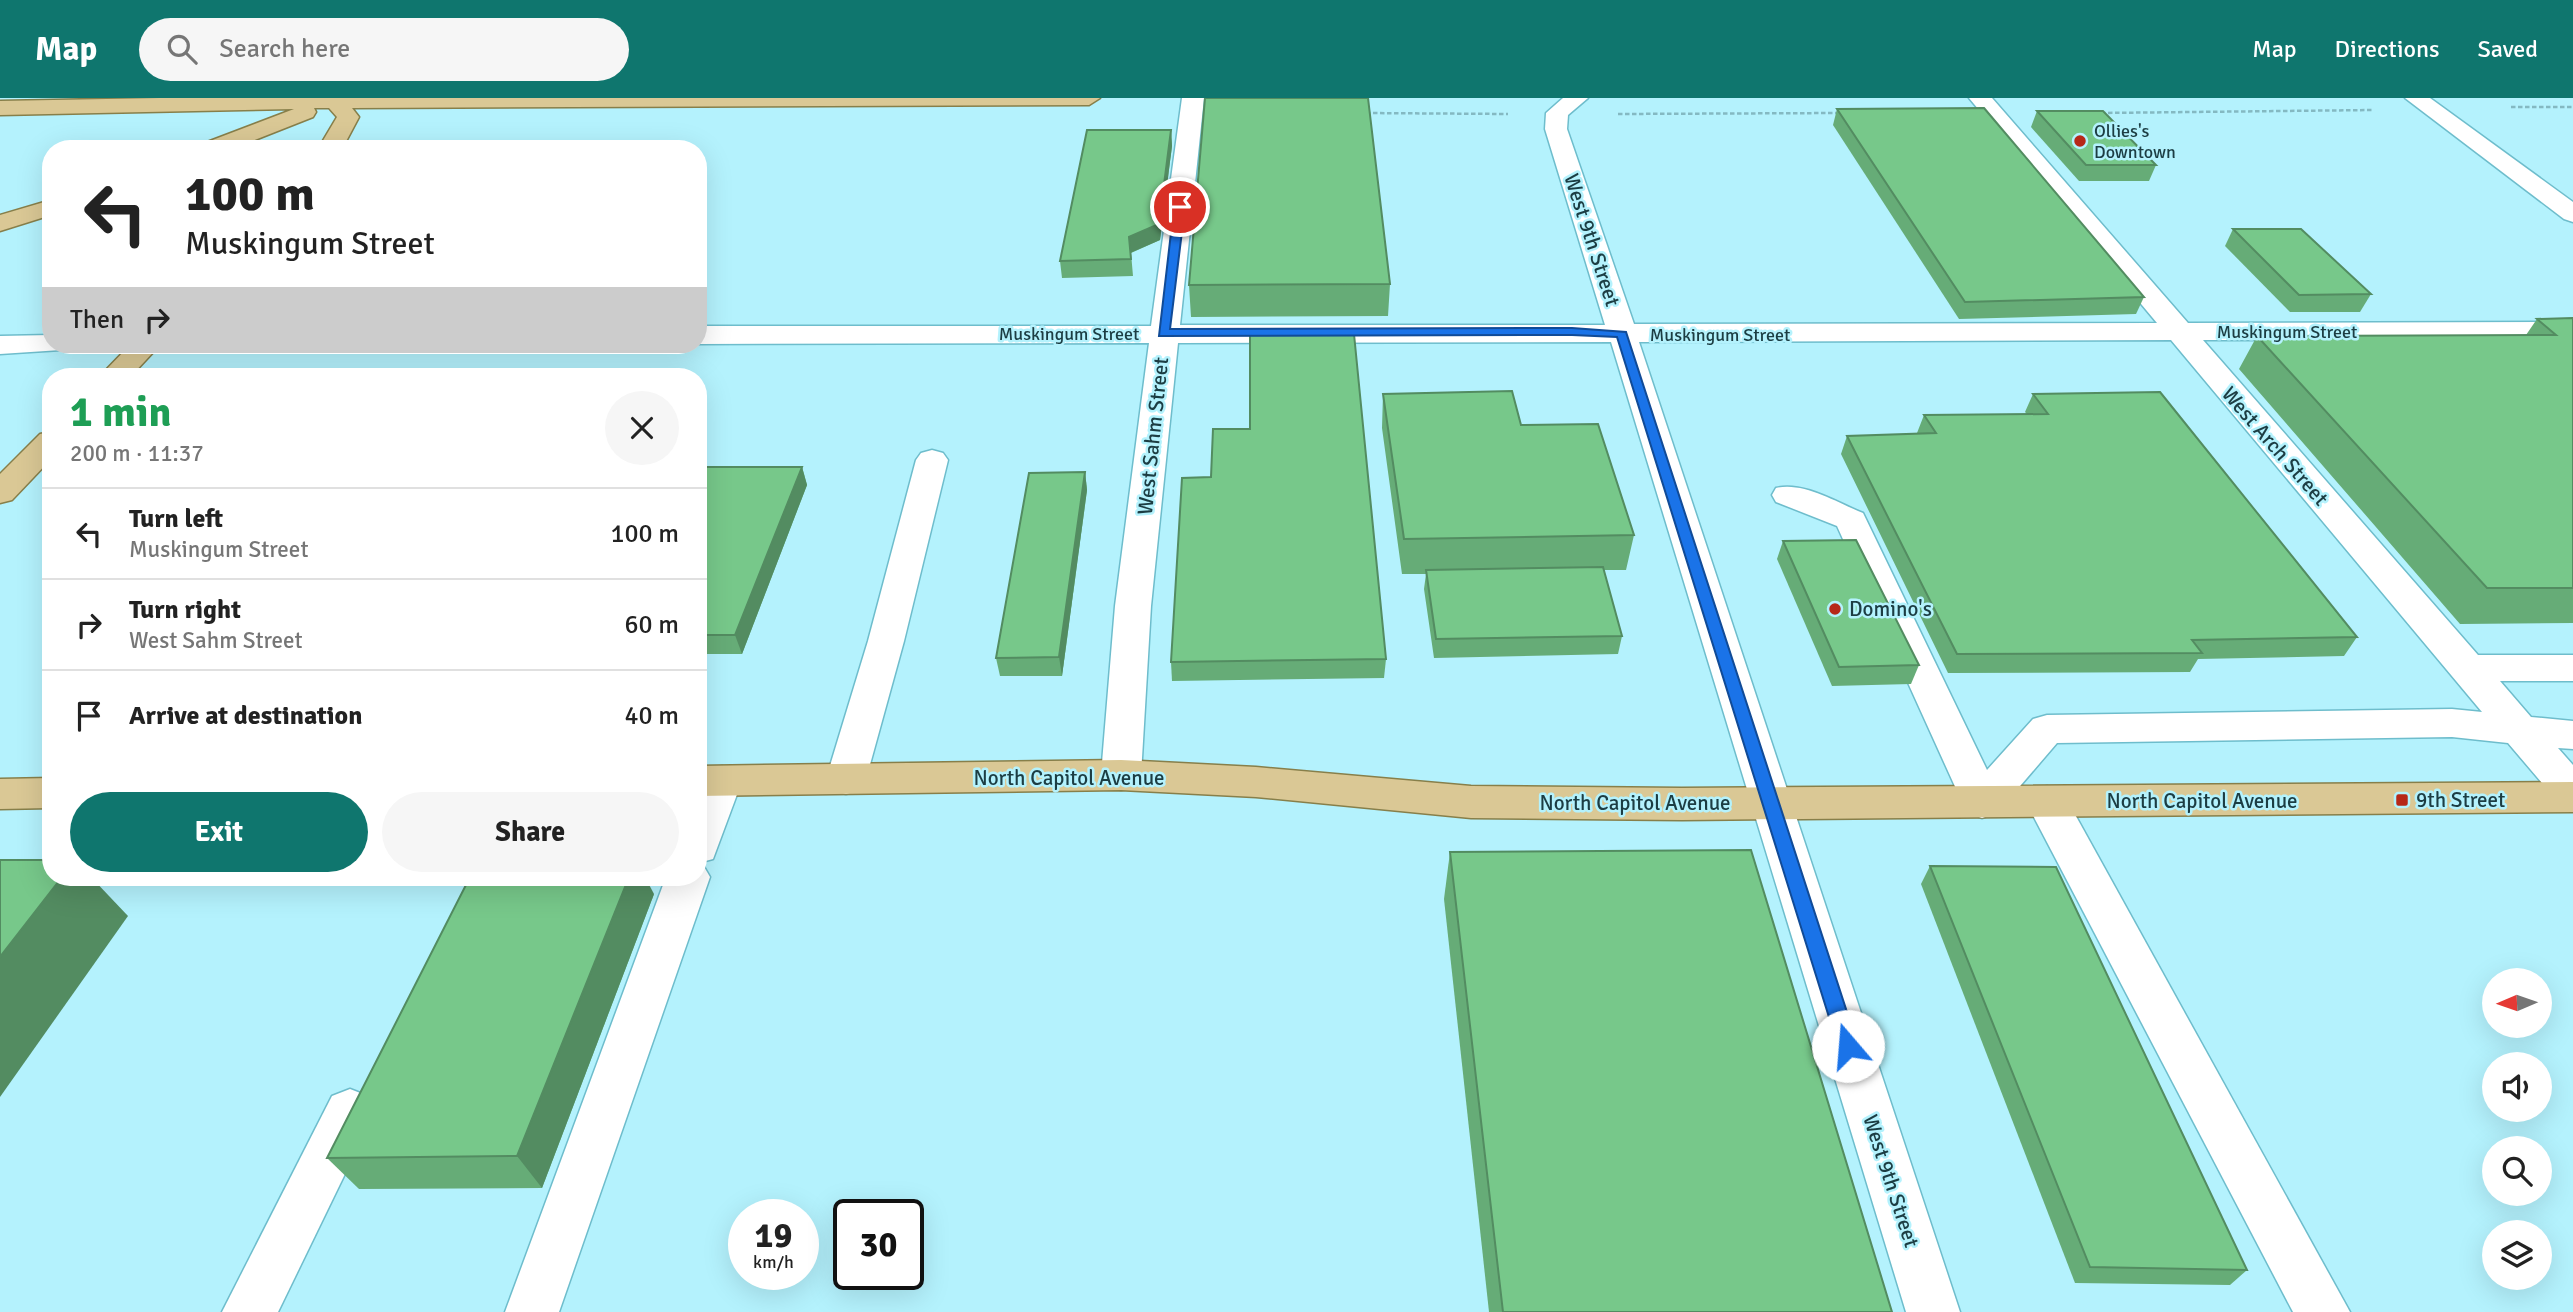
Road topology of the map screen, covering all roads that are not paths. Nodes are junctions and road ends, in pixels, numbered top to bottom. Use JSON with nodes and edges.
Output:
{"nodes":[{"id":1,"x":1089,"y":98,"type":"edge"},
{"id":2,"x":1193,"y":98,"type":"edge"},
{"id":3,"x":1980,"y":98,"type":"edge"},
{"id":4,"x":337,"y":99,"type":"edge"},
{"id":5,"x":793,"y":99,"type":"edge"},
{"id":6,"x":2422,"y":103,"type":"edge"},
{"id":7,"x":1566,"y":106,"type":"edge"},
{"id":8,"x":0,"y":108,"type":"edge"},
{"id":9,"x":232,"y":140,"type":"edge"},
{"id":10,"x":335,"y":140,"type":"edge"},
{"id":11,"x":42,"y":210,"type":"edge"},
{"id":12,"x":2573,"y":214,"type":"edge"},
{"id":13,"x":0,"y":223,"type":"edge"},
{"id":14,"x":2573,"y":331,"type":"edge"},
{"id":15,"x":1164,"y":333,"type":"junction"},
{"id":16,"x":2177,"y":333,"type":"junction"},
{"id":17,"x":1622,"y":334,"type":"junction"},
{"id":18,"x":707,"y":335,"type":"edge"},
{"id":19,"x":42,"y":344,"type":"edge"},
{"id":20,"x":0,"y":345,"type":"edge"},
{"id":21,"x":137,"y":354,"type":"edge"},
{"id":22,"x":123,"y":368,"type":"edge"},
{"id":23,"x":42,"y":450,"type":"edge"},
{"id":24,"x":932,"y":460,"type":"dead end"},
{"id":25,"x":0,"y":492,"type":"edge"},
{"id":26,"x":1788,"y":495,"type":"dead end"},
{"id":27,"x":2467,"y":668,"type":"junction"},
{"id":28,"x":2573,"y":668,"type":"edge"},
{"id":29,"x":2517,"y":728,"type":"junction"},
{"id":30,"x":2573,"y":735,"type":"edge"},
{"id":31,"x":1121,"y":775,"type":"junction"},
{"id":32,"x":846,"y":779,"type":"junction"},
{"id":33,"x":710,"y":781,"type":"edge"},
{"id":34,"x":42,"y":793,"type":"edge"},
{"id":35,"x":0,"y":794,"type":"edge"},
{"id":36,"x":2573,"y":795,"type":"edge"},
{"id":37,"x":1982,"y":802,"type":"junction"},
{"id":38,"x":2047,"y":802,"type":"junction"},
{"id":39,"x":1771,"y":803,"type":"junction"},
{"id":40,"x":685,"y":886,"type":"edge"},
{"id":41,"x":368,"y":1077,"type":"edge"},
{"id":42,"x":249,"y":1312,"type":"edge"},
{"id":43,"x":531,"y":1312,"type":"edge"},
{"id":44,"x":1933,"y":1312,"type":"edge"},
{"id":45,"x":2323,"y":1312,"type":"edge"}],
"edges":[{"from":1,"to":5,"type":"main road"},
{"from":2,"to":15,"type":"street","name":"West Sahm Street"},
{"from":3,"to":16,"type":"street","name":"West Arch Street"},
{"from":4,"to":5,"type":"main road"},
{"from":4,"to":8,"type":"main road"},
{"from":4,"to":9,"type":"main road"},
{"from":4,"to":10,"type":"main road"},
{"from":6,"to":12,"type":"street"},
{"from":7,"to":17,"type":"street","name":"West 9th Street"},
{"from":11,"to":13,"type":"main road"},
{"from":14,"to":16,"type":"street","name":"Muskingum Street"},
{"from":15,"to":17,"type":"street","name":"Muskingum Street"},
{"from":15,"to":18,"type":"street","name":"Muskingum Street"},
{"from":15,"to":31,"type":"street","name":"West Sahm Street"},
{"from":16,"to":17,"type":"street","name":"Muskingum Street"},
{"from":16,"to":27,"type":"street","name":"West Arch Street"},
{"from":17,"to":39,"type":"street","name":"West 9th Street"},
{"from":19,"to":20,"type":"street"},
{"from":21,"to":22,"type":"main road"},
{"from":23,"to":25,"type":"main road"},
{"from":24,"to":32,"type":"street"},
{"from":26,"to":37,"type":"street"},
{"from":27,"to":28,"type":"street"},
{"from":27,"to":29,"type":"street","name":"West Arch Street"},
{"from":29,"to":30,"type":"street"},
{"from":29,"to":36,"type":"street","name":"West Arch Street"},
{"from":29,"to":37,"type":"street"},
{"from":31,"to":32,"type":"main road","name":"North Capitol Avenue"},
{"from":31,"to":39,"type":"main road","name":"North Capitol Avenue"},
{"from":32,"to":33,"type":"main road","name":"North Capitol Avenue"},
{"from":34,"to":35,"type":"main road"},
{"from":36,"to":38,"type":"main road","name":"North Capitol Avenue"},
{"from":37,"to":38,"type":"main road","name":"North Capitol Avenue"},
{"from":37,"to":39,"type":"main road","name":"North Capitol Avenue"},
{"from":38,"to":45,"type":"street"},
{"from":39,"to":44,"type":"street","name":"West 9th Street"},
{"from":40,"to":43,"type":"street"},
{"from":41,"to":42,"type":"street"}]}
